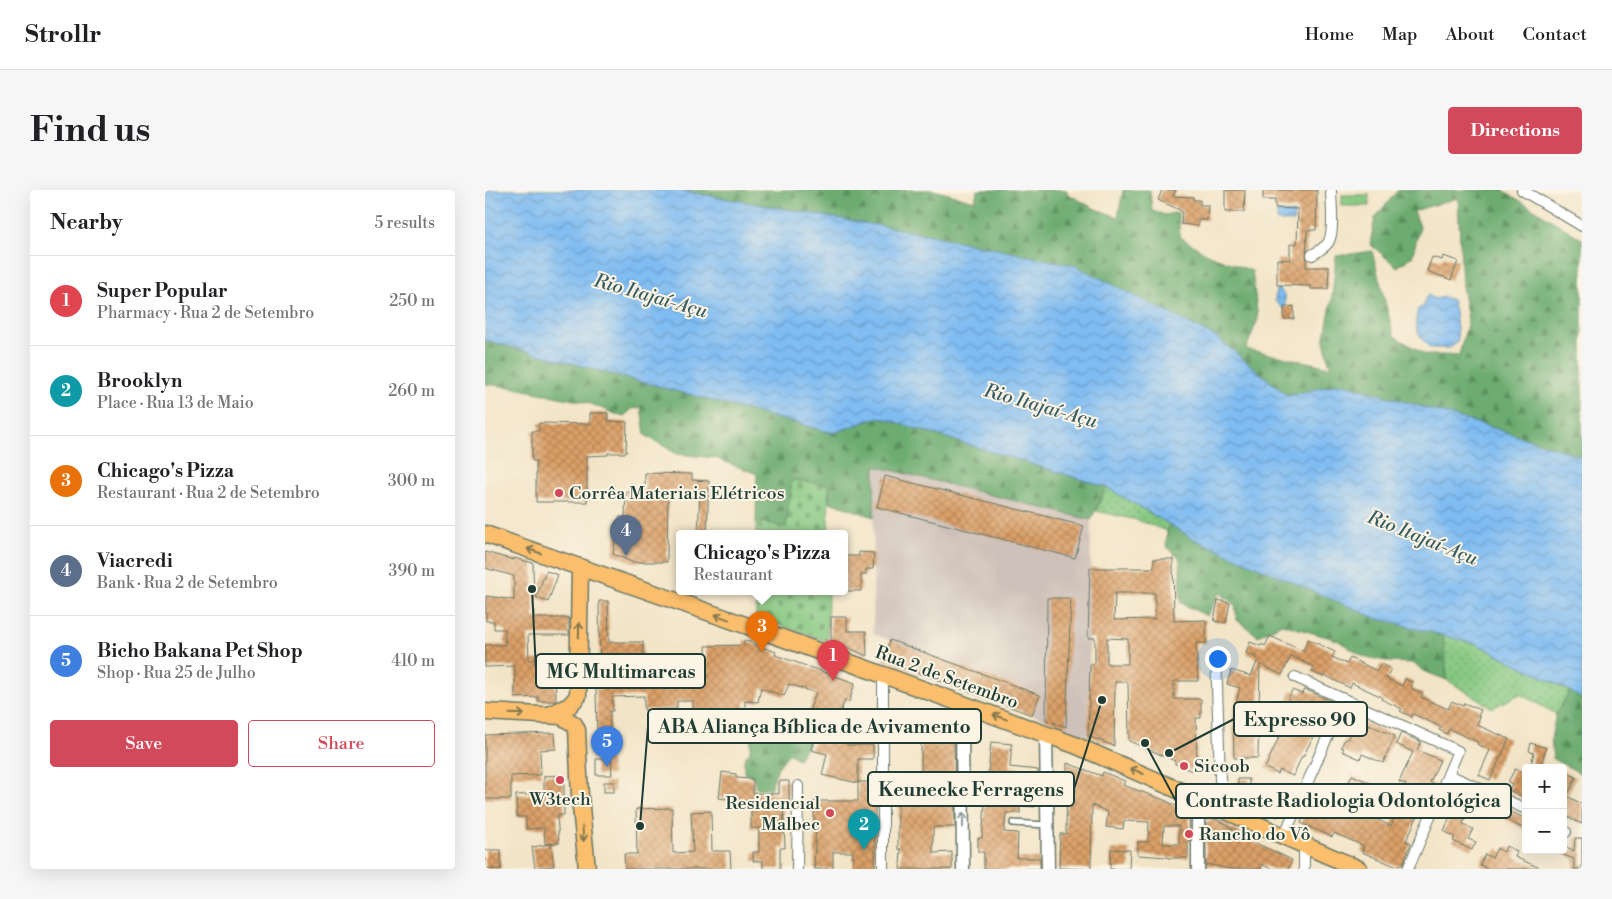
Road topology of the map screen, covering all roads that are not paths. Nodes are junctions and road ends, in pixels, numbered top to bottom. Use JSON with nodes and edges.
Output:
{"nodes":[{"id":1,"x":1331,"y":190,"type":"edge"},
{"id":2,"x":1522,"y":190,"type":"edge"},
{"id":3,"x":1582,"y":226,"type":"edge"},
{"id":4,"x":1312,"y":255,"type":"dead end"},
{"id":5,"x":485,"y":534,"type":"edge"},
{"id":6,"x":580,"y":567,"type":"junction"},
{"id":7,"x":1216,"y":654,"type":"dead end"},
{"id":8,"x":883,"y":675,"type":"junction"},
{"id":9,"x":1295,"y":677,"type":"dead end"},
{"id":10,"x":1344,"y":699,"type":"junction"},
{"id":11,"x":962,"y":704,"type":"junction"},
{"id":12,"x":485,"y":712,"type":"edge"},
{"id":13,"x":549,"y":715,"type":"junction"},
{"id":14,"x":1046,"y":734,"type":"junction"},
{"id":15,"x":1449,"y":775,"type":"junction"},
{"id":16,"x":798,"y":786,"type":"dead end"},
{"id":17,"x":1198,"y":798,"type":"junction"},
{"id":18,"x":1522,"y":807,"type":"edge"},
{"id":19,"x":1221,"y":809,"type":"junction"},
{"id":20,"x":1013,"y":824,"type":"dead end"},
{"id":21,"x":1048,"y":825,"type":"junction"},
{"id":22,"x":1284,"y":836,"type":"junction"},
{"id":23,"x":1304,"y":845,"type":"junction"},
{"id":24,"x":587,"y":869,"type":"edge"},
{"id":25,"x":797,"y":869,"type":"edge"},
{"id":26,"x":883,"y":869,"type":"edge"},
{"id":27,"x":963,"y":869,"type":"edge"},
{"id":28,"x":1048,"y":869,"type":"edge"},
{"id":29,"x":1198,"y":869,"type":"edge"},
{"id":30,"x":1304,"y":869,"type":"edge"},
{"id":31,"x":1359,"y":869,"type":"edge"},
{"id":32,"x":1408,"y":869,"type":"edge"}],
"edges":[{"from":1,"to":4,"type":"street"},
{"from":2,"to":3,"type":"street"},
{"from":6,"to":5,"type":"main road","name":"Rua 2 de Setembro","one_way":true},
{"from":8,"to":6,"type":"main road","name":"Rua 2 de Setembro","one_way":true},
{"from":13,"to":6,"type":"main road","one_way":true},
{"from":7,"to":19,"type":"street"},
{"from":8,"to":11,"type":"main road","name":"Rua 2 de Setembro"},
{"from":8,"to":26,"type":"street"},
{"from":9,"to":10,"type":"street"},
{"from":10,"to":15,"type":"street"},
{"from":10,"to":22,"type":"street"},
{"from":14,"to":11,"type":"main road","name":"Rua 2 de Setembro","one_way":true},
{"from":27,"to":11,"type":"street","one_way":true},
{"from":12,"to":13,"type":"main road","one_way":true},
{"from":13,"to":24,"type":"main road","one_way":true},
{"from":17,"to":14,"type":"main road","name":"Rua 2 de Setembro","one_way":true},
{"from":14,"to":21,"type":"street"},
{"from":15,"to":18,"type":"street"},
{"from":15,"to":32,"type":"street"},
{"from":16,"to":25,"type":"street"},
{"from":17,"to":19,"type":"main road","name":"Rua 2 de Setembro"},
{"from":17,"to":29,"type":"street"},
{"from":19,"to":22,"type":"main road","name":"Rua 2 de Setembro"},
{"from":20,"to":21,"type":"lane"},
{"from":21,"to":28,"type":"street"},
{"from":22,"to":23,"type":"main road","name":"Rua 2 de Setembro"},
{"from":23,"to":30,"type":"street"},
{"from":23,"to":31,"type":"main road","name":"Rua 2 de Setembro"}]}
